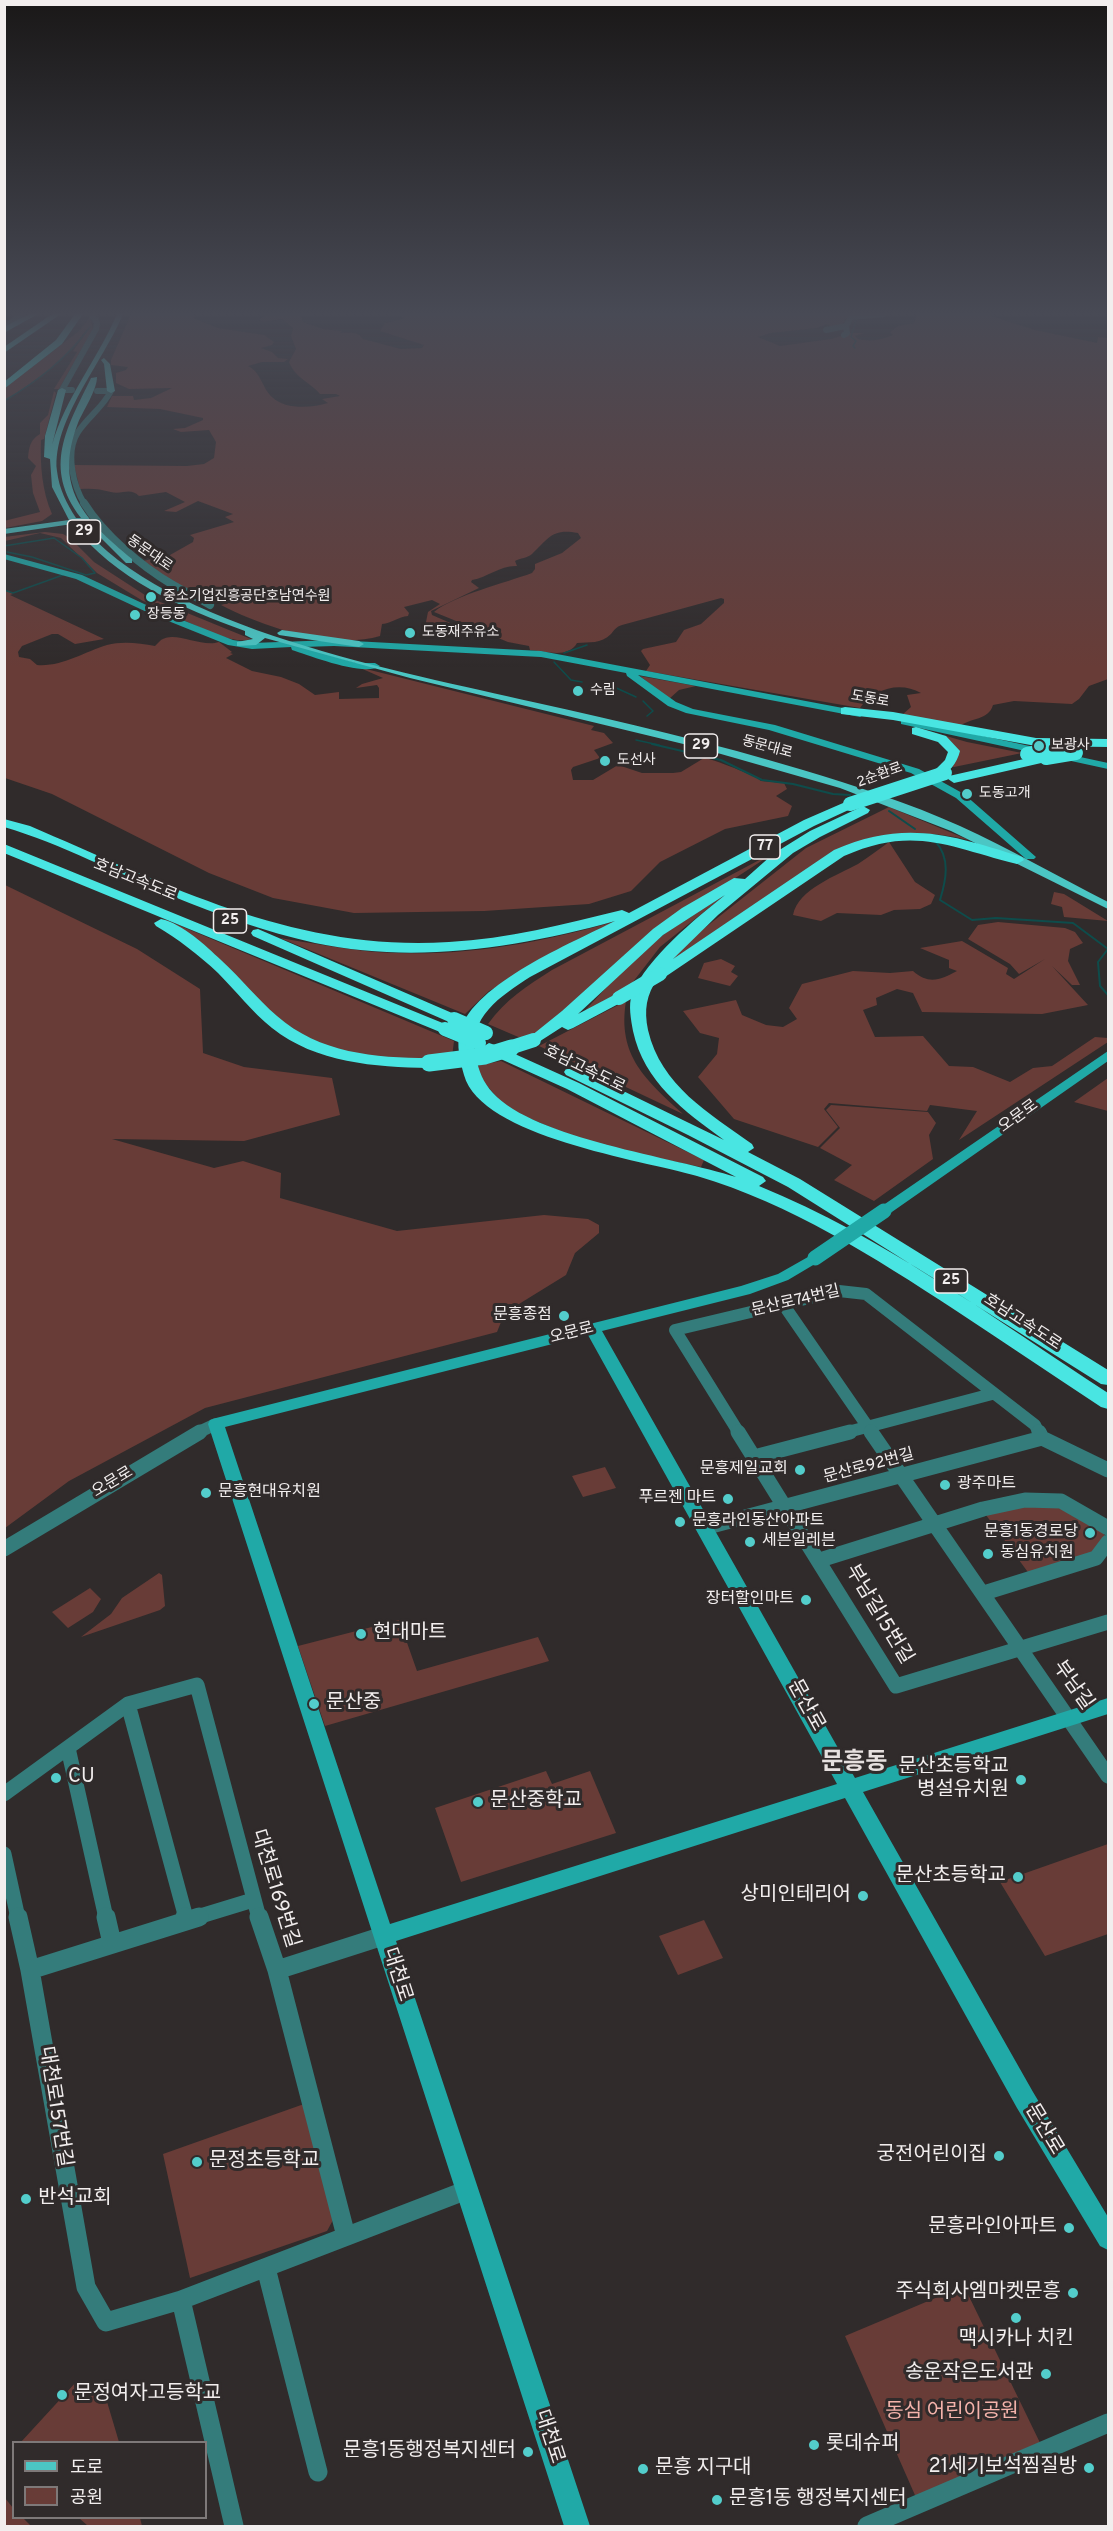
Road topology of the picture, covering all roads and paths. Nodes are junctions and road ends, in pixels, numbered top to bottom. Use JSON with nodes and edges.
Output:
{"nodes":[{"id":1,"x":50,"y":432,"type":"edge"},
{"id":2,"x":62,"y":432,"type":"edge"},
{"id":3,"x":72,"y":432,"type":"edge"},
{"id":4,"x":78,"y":432,"type":"edge"},
{"id":5,"x":53,"y":474,"type":"junction"},
{"id":6,"x":69,"y":488,"type":"junction"},
{"id":7,"x":86,"y":506,"type":"junction"},
{"id":8,"x":65,"y":507,"type":"junction"},
{"id":9,"x":87,"y":519,"type":"junction"},
{"id":10,"x":75,"y":522,"type":"junction"},
{"id":11,"x":27,"y":529,"type":"junction"},
{"id":12,"x":4,"y":532,"type":"edge"},
{"id":13,"x":90,"y":541,"type":"junction"},
{"id":14,"x":4,"y":556,"type":"edge"},
{"id":15,"x":210,"y":605,"type":"junction"},
{"id":16,"x":219,"y":618,"type":"junction"},
{"id":17,"x":282,"y":633,"type":"junction"},
{"id":18,"x":313,"y":643,"type":"junction"},
{"id":19,"x":240,"y":644,"type":"junction"},
{"id":20,"x":296,"y":644,"type":"junction"},
{"id":21,"x":359,"y":644,"type":"junction"},
{"id":22,"x":274,"y":645,"type":"junction"},
{"id":23,"x":373,"y":645,"type":"junction"},
{"id":24,"x":372,"y":663,"type":"junction"},
{"id":25,"x":625,"y":671,"type":"junction"},
{"id":26,"x":730,"y":690,"type":"junction"},
{"id":27,"x":690,"y":711,"type":"junction"},
{"id":28,"x":844,"y":711,"type":"junction"},
{"id":29,"x":1108,"y":743,"type":"edge"},
{"id":30,"x":1108,"y":750,"type":"edge"},
{"id":31,"x":1108,"y":766,"type":"edge"},
{"id":32,"x":944,"y":774,"type":"junction"},
{"id":33,"x":857,"y":807,"type":"junction"},
{"id":34,"x":4,"y":824,"type":"edge"},
{"id":35,"x":4,"y":848,"type":"edge"},
{"id":36,"x":788,"y":851,"type":"junction"},
{"id":37,"x":1023,"y":859,"type":"junction"},
{"id":38,"x":103,"y":889,"type":"junction"},
{"id":39,"x":680,"y":893,"type":"junction"},
{"id":40,"x":1108,"y":895,"type":"edge"},
{"id":41,"x":1108,"y":906,"type":"edge"},
{"id":42,"x":449,"y":1024,"type":"junction"},
{"id":43,"x":483,"y":1038,"type":"junction"},
{"id":44,"x":534,"y":1040,"type":"junction"},
{"id":45,"x":1108,"y":1055,"type":"edge"},
{"id":46,"x":794,"y":1184,"type":"junction"},
{"id":47,"x":826,"y":1222,"type":"junction"},
{"id":48,"x":783,"y":1304,"type":"junction"},
{"id":49,"x":593,"y":1329,"type":"junction"},
{"id":50,"x":675,"y":1330,"type":"joint"},
{"id":51,"x":1108,"y":1379,"type":"edge"},
{"id":52,"x":992,"y":1394,"type":"junction"},
{"id":53,"x":1108,"y":1402,"type":"edge"},
{"id":54,"x":216,"y":1424,"type":"junction"},
{"id":55,"x":868,"y":1428,"type":"junction"},
{"id":56,"x":1042,"y":1438,"type":"junction"},
{"id":57,"x":754,"y":1457,"type":"junction"},
{"id":58,"x":1108,"y":1470,"type":"edge"},
{"id":59,"x":900,"y":1475,"type":"junction"},
{"id":60,"x":786,"y":1506,"type":"junction"},
{"id":61,"x":935,"y":1525,"type":"junction"},
{"id":62,"x":704,"y":1528,"type":"junction"},
{"id":63,"x":1108,"y":1528,"type":"edge"},
{"id":64,"x":1108,"y":1542,"type":"edge"},
{"id":65,"x":4,"y":1549,"type":"edge"},
{"id":66,"x":820,"y":1560,"type":"junction"},
{"id":67,"x":984,"y":1593,"type":"junction"},
{"id":68,"x":1108,"y":1622,"type":"edge"},
{"id":69,"x":1020,"y":1649,"type":"junction"},
{"id":70,"x":128,"y":1704,"type":"junction"},
{"id":71,"x":1108,"y":1706,"type":"edge"},
{"id":72,"x":1069,"y":1718,"type":"junction"},
{"id":73,"x":68,"y":1748,"type":"junction"},
{"id":74,"x":1108,"y":1776,"type":"edge"},
{"id":75,"x":851,"y":1789,"type":"junction"},
{"id":76,"x":4,"y":1794,"type":"edge"},
{"id":77,"x":4,"y":1854,"type":"edge"},
{"id":78,"x":253,"y":1900,"type":"junction"},
{"id":79,"x":186,"y":1920,"type":"junction"},
{"id":80,"x":383,"y":1936,"type":"junction"},
{"id":81,"x":112,"y":1943,"type":"junction"},
{"id":82,"x":30,"y":1970,"type":"junction"},
{"id":83,"x":277,"y":1970,"type":"junction"},
{"id":84,"x":467,"y":2190,"type":"junction"},
{"id":85,"x":346,"y":2236,"type":"junction"},
{"id":86,"x":1108,"y":2238,"type":"edge"},
{"id":87,"x":266,"y":2268,"type":"junction"},
{"id":88,"x":181,"y":2300,"type":"junction"},
{"id":89,"x":1108,"y":2423,"type":"edge"},
{"id":90,"x":318,"y":2472,"type":"dead end"},
{"id":91,"x":234,"y":2526,"type":"edge"},
{"id":92,"x":577,"y":2526,"type":"edge"},
{"id":93,"x":867,"y":2526,"type":"edge"}],
"edges":[{"from":1,"to":5,"type":"main road"},
{"from":2,"to":5,"type":"main road","name":"동문대로","number":"29"},
{"from":3,"to":6,"type":"main road","name":"동문대로","number":"29"},
{"from":4,"to":7,"type":"street"},
{"from":5,"to":8,"type":"main road","name":"동문대로","number":"29"},
{"from":6,"to":7,"type":"main road"},
{"from":6,"to":9,"type":"main road","name":"동문대로","number":"29"},
{"from":7,"to":15,"type":"street"},
{"from":8,"to":10,"type":"main road","name":"동문대로","number":"29"},
{"from":8,"to":11,"type":"main road"},
{"from":9,"to":10,"type":"main road"},
{"from":9,"to":15,"type":"main road","name":"동문대로","number":"29"},
{"from":10,"to":11,"type":"main road"},
{"from":10,"to":13,"type":"main road","name":"동문대로","number":"29"},
{"from":11,"to":12,"type":"main road"},
{"from":11,"to":13,"type":"main road"},
{"from":13,"to":16,"type":"main road","name":"동문대로","number":"29"},
{"from":14,"to":19,"type":"main road"},
{"from":15,"to":17,"type":"main road","name":"동문대로","number":"29"},
{"from":16,"to":19,"type":"main road"},
{"from":16,"to":20,"type":"main road","name":"동문대로","number":"29"},
{"from":17,"to":18,"type":"main road","name":"동문대로","number":"29"},
{"from":17,"to":21,"type":"main road"},
{"from":18,"to":20,"type":"main road","name":"동문대로"},
{"from":18,"to":21,"type":"main road","name":"동문대로"},
{"from":18,"to":24,"type":"main road","name":"동문대로","number":"29"},
{"from":19,"to":22,"type":"main road"},
{"from":20,"to":22,"type":"main road"},
{"from":20,"to":24,"type":"main road","name":"동문대로","number":"29"},
{"from":21,"to":23,"type":"main road","name":"동문대로"},
{"from":22,"to":24,"type":"main road"},
{"from":23,"to":24,"type":"main road"},
{"from":23,"to":25,"type":"main road","name":"동문대로"},
{"from":24,"to":37,"type":"main road","name":"동문대로","number":"29"},
{"from":25,"to":26,"type":"main road","name":"도동로"},
{"from":25,"to":27,"type":"main road","name":"동문대로"},
{"from":26,"to":27,"type":"main road"},
{"from":26,"to":28,"type":"main road","name":"도동로"},
{"from":27,"to":37,"type":"main road","name":"동문대로"},
{"from":28,"to":29,"type":"highway"},
{"from":28,"to":31,"type":"main road","name":"도동로"},
{"from":28,"to":32,"type":"highway"},
{"from":29,"to":32,"type":"highway","name":"2순환로","number":"77","bridge":true},
{"from":30,"to":32,"type":"highway","name":"2순환로","number":"77","bridge":true},
{"from":32,"to":33,"type":"highway","name":"2순환로","number":"77"},
{"from":33,"to":36,"type":"highway","name":"2순환로","number":"77"},
{"from":33,"to":39,"type":"highway","name":"2순환로","number":"77"},
{"from":34,"to":39,"type":"highway"},
{"from":34,"to":42,"type":"highway","name":"호남고속도로","number":"25"},
{"from":35,"to":38,"type":"highway","name":"호남고속도로","number":"25"},
{"from":36,"to":44,"type":"highway"},
{"from":36,"to":46,"type":"highway"},
{"from":37,"to":40,"type":"main road","name":"동문대로","number":"29"},
{"from":37,"to":41,"type":"main road","name":"동문대로","number":"29"},
{"from":37,"to":44,"type":"highway","bridge":true},
{"from":38,"to":42,"type":"highway","name":"호남고속도로","number":"25"},
{"from":38,"to":44,"type":"highway","bridge":true},
{"from":39,"to":47,"type":"highway"},
{"from":42,"to":43,"type":"highway","name":"호남고속도로","number":"25","bridge":true},
{"from":43,"to":46,"type":"highway","name":"호남고속도로","number":"25"},
{"from":43,"to":47,"type":"highway","name":"호남고속도로","number":"25"},
{"from":45,"to":49,"type":"main road","name":"오문로","bridge":true},
{"from":46,"to":51,"type":"highway","name":"호남고속도로","number":"25"},
{"from":47,"to":53,"type":"highway","name":"호남고속도로","number":"25"},
{"from":48,"to":50,"type":"street","name":"문산로74번길"},
{"from":48,"to":52,"type":"street","name":"문산로74번길"},
{"from":48,"to":55,"type":"street","name":"부남길"},
{"from":49,"to":54,"type":"main road","name":"오문로"},
{"from":49,"to":62,"type":"main road","name":"문산로"},
{"from":50,"to":57,"type":"street","name":"부남길15번길"},
{"from":52,"to":55,"type":"street"},
{"from":52,"to":56,"type":"street","name":"문산로74번길"},
{"from":54,"to":65,"type":"street","name":"오문로"},
{"from":54,"to":80,"type":"main road","name":"대천로"},
{"from":55,"to":57,"type":"street"},
{"from":55,"to":59,"type":"street","name":"부남길"},
{"from":56,"to":58,"type":"street","name":"문산로74번길"},
{"from":56,"to":59,"type":"street","name":"문산로92번길"},
{"from":57,"to":60,"type":"street","name":"부남길15번길"},
{"from":59,"to":60,"type":"street","name":"문산로92번길"},
{"from":59,"to":61,"type":"street","name":"부남길"},
{"from":60,"to":62,"type":"street","name":"문산로92번길"},
{"from":60,"to":66,"type":"street","name":"부남길15번길"},
{"from":61,"to":63,"type":"street"},
{"from":61,"to":66,"type":"street"},
{"from":61,"to":67,"type":"street","name":"부남길"},
{"from":62,"to":75,"type":"main road","name":"문산로"},
{"from":64,"to":67,"type":"street"},
{"from":66,"to":69,"type":"street","name":"부남길15번길"},
{"from":67,"to":69,"type":"street","name":"부남길"},
{"from":68,"to":69,"type":"street","name":"부남길"},
{"from":69,"to":72,"type":"street","name":"부남길"},
{"from":70,"to":73,"type":"street"},
{"from":70,"to":78,"type":"street","name":"대천로169번길"},
{"from":70,"to":79,"type":"street"},
{"from":71,"to":72,"type":"main road"},
{"from":72,"to":74,"type":"street","name":"부남길"},
{"from":72,"to":75,"type":"main road"},
{"from":73,"to":76,"type":"street"},
{"from":73,"to":81,"type":"street"},
{"from":75,"to":80,"type":"main road"},
{"from":75,"to":86,"type":"main road","name":"문산로"},
{"from":77,"to":82,"type":"street","name":"대천로157번길"},
{"from":78,"to":79,"type":"street"},
{"from":78,"to":83,"type":"street","name":"대천로169번길"},
{"from":79,"to":81,"type":"street"},
{"from":80,"to":83,"type":"street","name":"대천로169번길"},
{"from":80,"to":84,"type":"main road","name":"대천로"},
{"from":81,"to":82,"type":"street"},
{"from":82,"to":88,"type":"street","name":"대천로157번길"},
{"from":83,"to":85,"type":"street"},
{"from":84,"to":85,"type":"street","name":"대천로157번길"},
{"from":84,"to":92,"type":"main road","name":"대천로"},
{"from":85,"to":87,"type":"street","name":"대천로157번길"},
{"from":87,"to":88,"type":"street","name":"대천로157번길"},
{"from":87,"to":90,"type":"street"},
{"from":88,"to":91,"type":"street"},
{"from":89,"to":93,"type":"street"}]}
